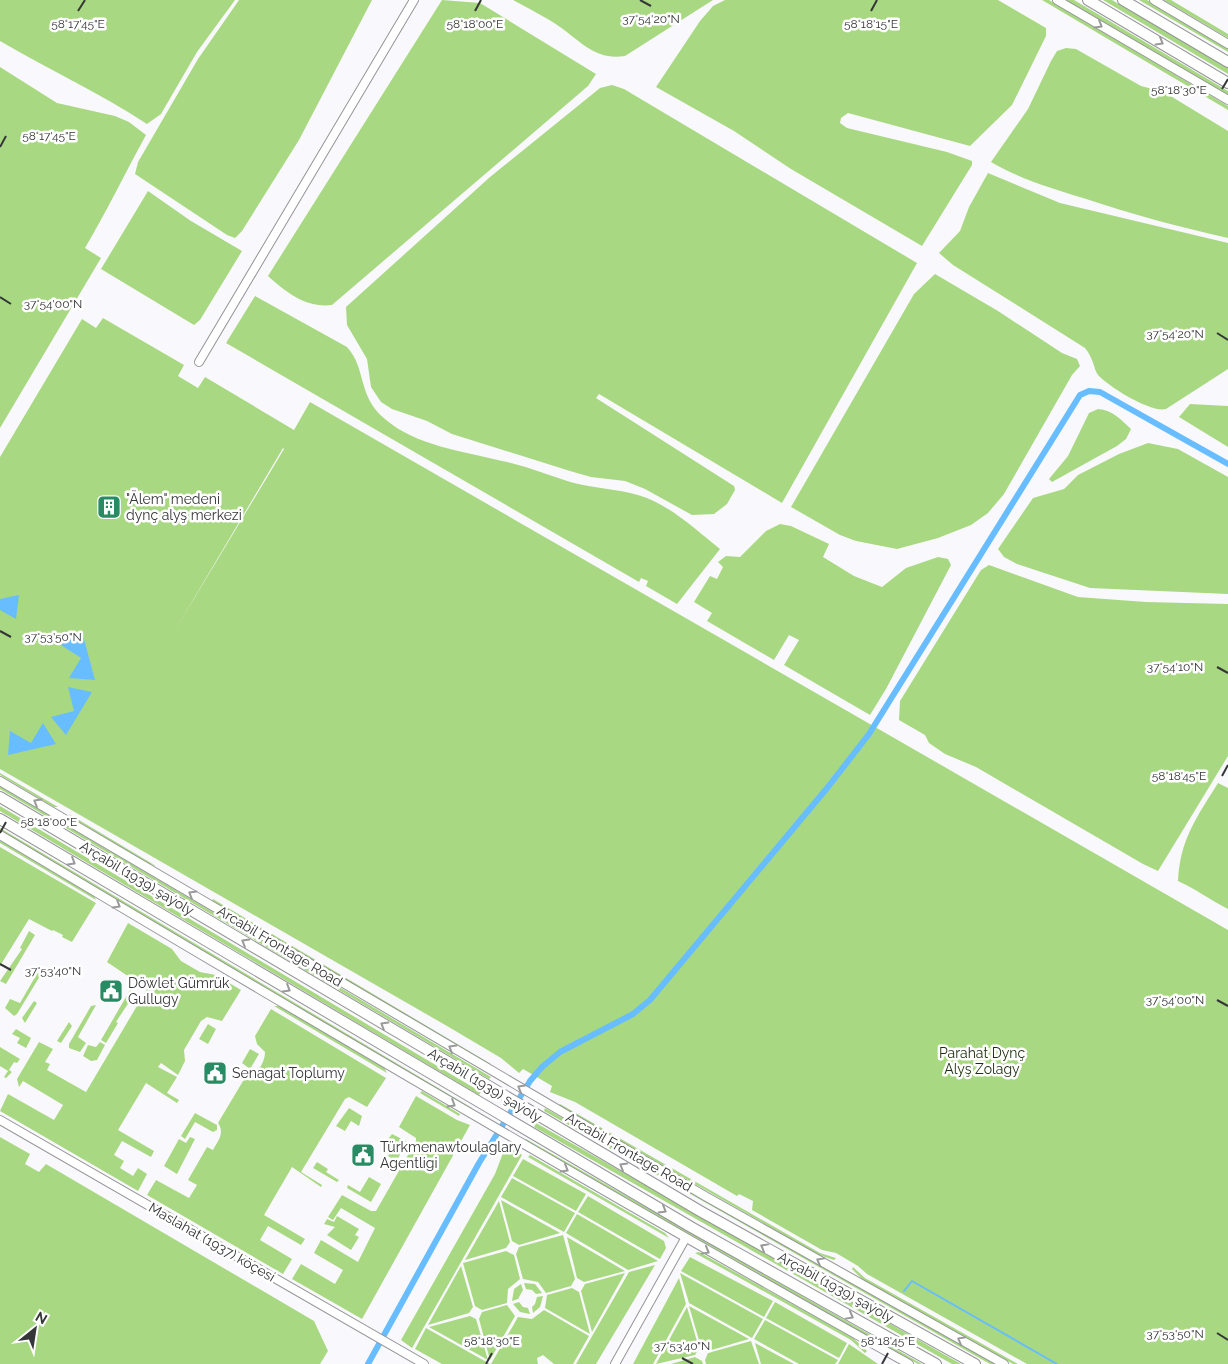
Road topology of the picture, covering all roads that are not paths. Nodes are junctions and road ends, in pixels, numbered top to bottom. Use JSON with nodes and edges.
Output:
{"nodes":[{"id":1,"x":414,"y":0,"type":"edge"},
{"id":2,"x":1058,"y":0,"type":"edge"},
{"id":3,"x":1088,"y":0,"type":"edge"},
{"id":4,"x":1124,"y":0,"type":"edge"},
{"id":5,"x":1154,"y":0,"type":"edge"},
{"id":6,"x":1228,"y":44,"type":"edge"},
{"id":7,"x":1228,"y":62,"type":"edge"},
{"id":8,"x":1228,"y":83,"type":"edge"},
{"id":9,"x":1228,"y":100,"type":"edge"},
{"id":10,"x":199,"y":362,"type":"dead end"},
{"id":11,"x":0,"y":781,"type":"edge"},
{"id":12,"x":0,"y":797,"type":"edge"},
{"id":13,"x":0,"y":820,"type":"edge"},
{"id":14,"x":0,"y":835,"type":"edge"},
{"id":15,"x":0,"y":1120,"type":"edge"},
{"id":16,"x":685,"y":1239,"type":"junction"},
{"id":17,"x":424,"y":1364,"type":"edge"},
{"id":18,"x":615,"y":1364,"type":"edge"},
{"id":19,"x":909,"y":1364,"type":"edge"},
{"id":20,"x":936,"y":1364,"type":"edge"},
{"id":21,"x":975,"y":1364,"type":"edge"},
{"id":22,"x":1004,"y":1364,"type":"edge"}],
"edges":[{"from":1,"to":10,"type":"street"},
{"from":2,"to":9,"type":"street","one_way":true},
{"from":3,"to":8,"type":"main road","one_way":true},
{"from":4,"to":7,"type":"main road"},
{"from":5,"to":6,"type":"street"},
{"from":22,"to":11,"type":"street","name":"Arcabil Frontage Road","one_way":true},
{"from":21,"to":12,"type":"main road","name":"Arçabil (1939) şaýoly","one_way":true},
{"from":13,"to":20,"type":"main road","name":"Arçabil (1939) şaýoly","one_way":true},
{"from":14,"to":16,"type":"street","one_way":true},
{"from":15,"to":17,"type":"street","name":"Maslahat (1937) köçesi"},
{"from":16,"to":18,"type":"street"},
{"from":16,"to":19,"type":"street","one_way":true}]}
